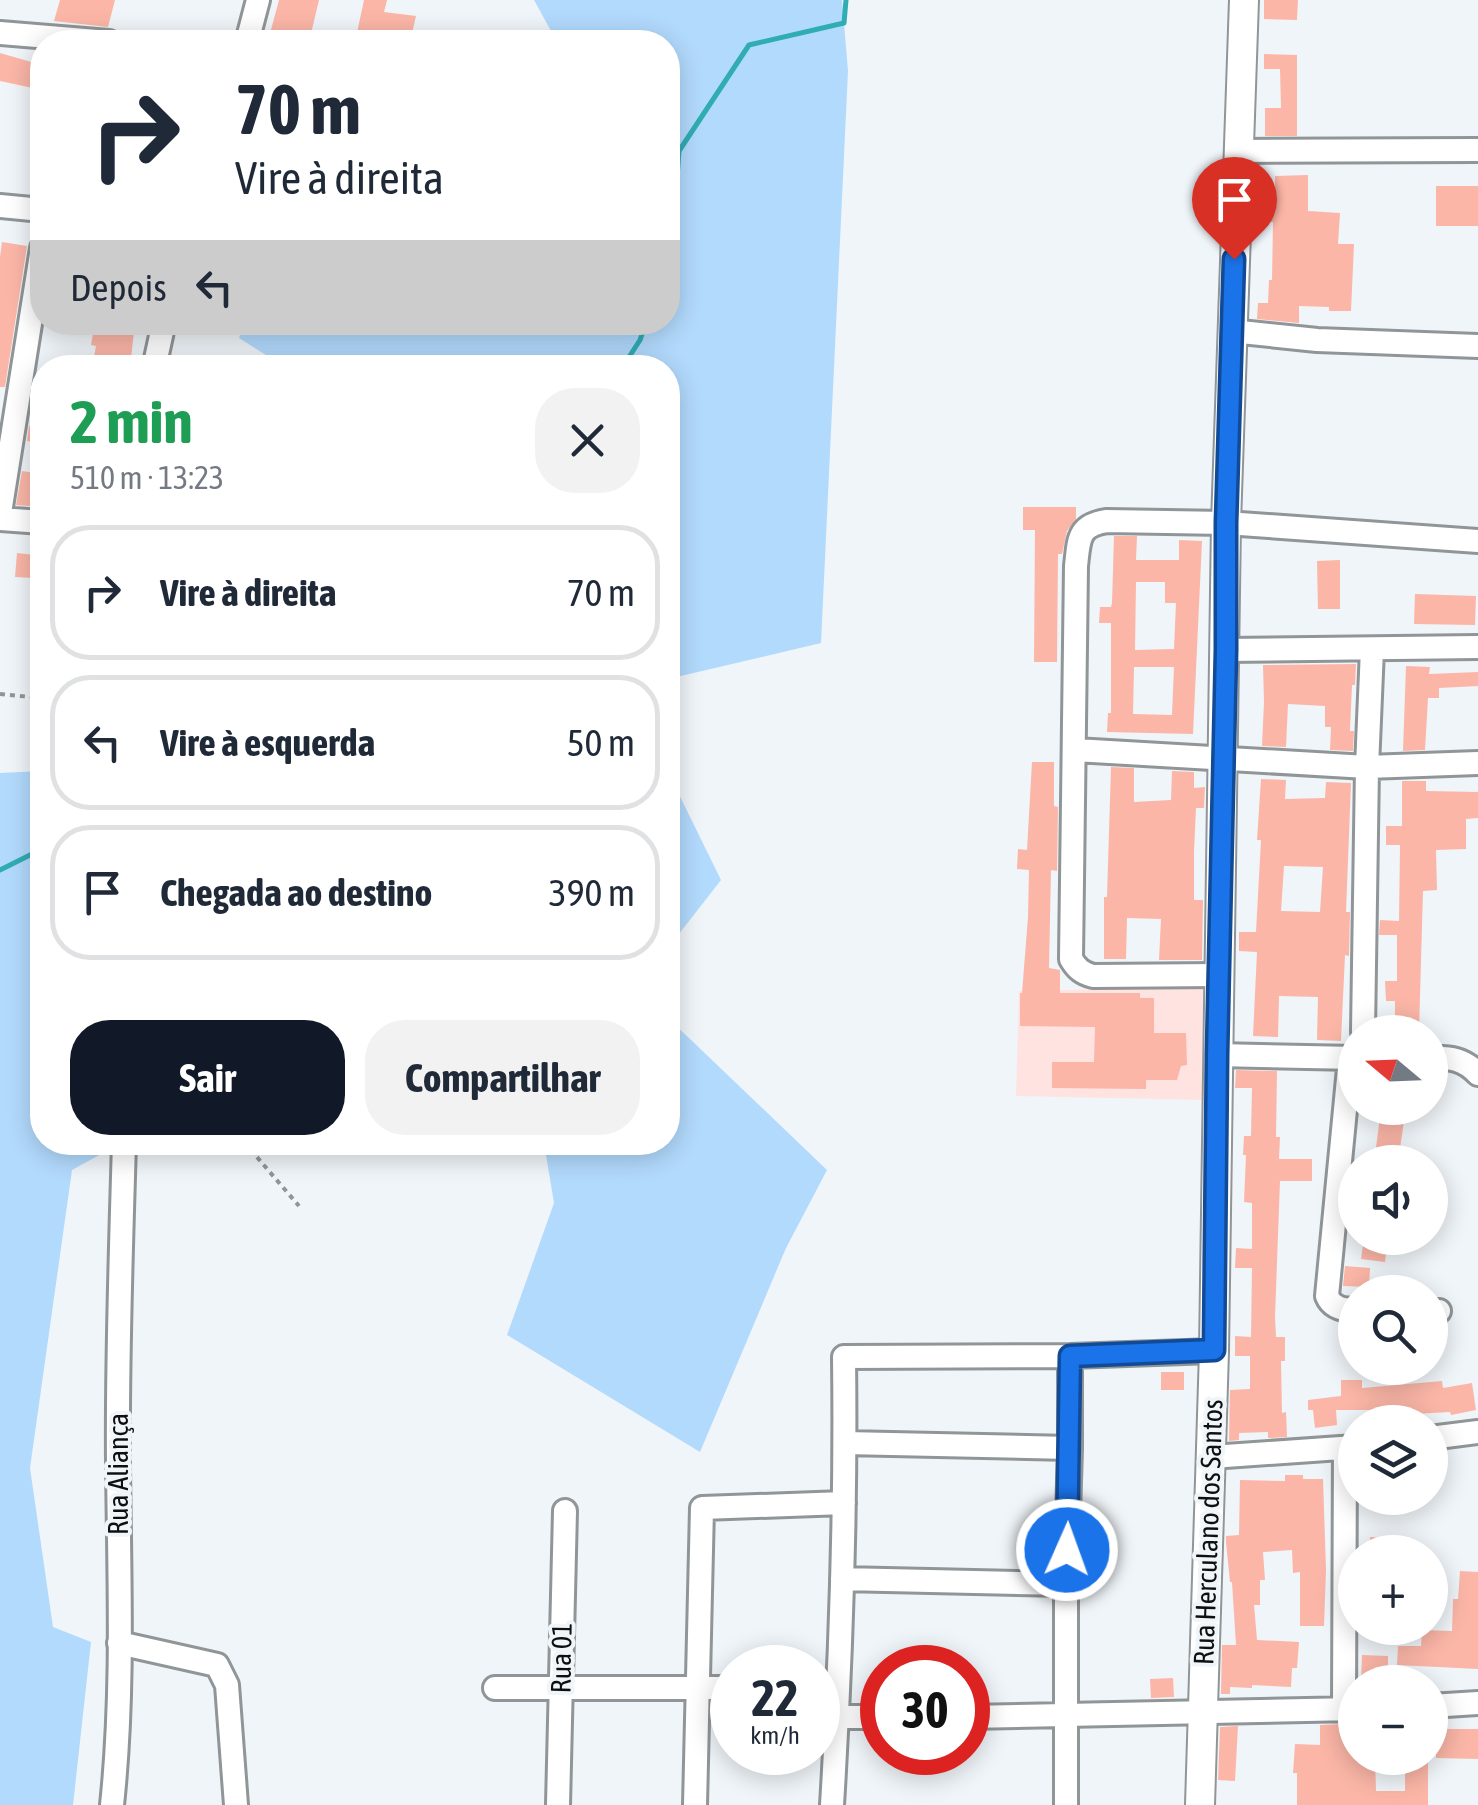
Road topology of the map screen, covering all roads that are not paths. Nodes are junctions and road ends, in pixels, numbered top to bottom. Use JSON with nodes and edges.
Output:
{"nodes":[{"id":1,"x":258,"y":0,"type":"edge"},
{"id":2,"x":1244,"y":0,"type":"edge"},
{"id":3,"x":250,"y":30,"type":"edge"},
{"id":4,"x":0,"y":33,"type":"edge"},
{"id":5,"x":30,"y":35,"type":"edge"},
{"id":6,"x":1478,"y":150,"type":"edge"},
{"id":7,"x":1240,"y":151,"type":"junction"},
{"id":8,"x":0,"y":206,"type":"edge"},
{"id":9,"x":30,"y":209,"type":"edge"},
{"id":10,"x":30,"y":325,"type":"edge"},
{"id":11,"x":1231,"y":331,"type":"junction"},
{"id":12,"x":1478,"y":346,"type":"edge"},
{"id":13,"x":0,"y":516,"type":"edge"},
{"id":14,"x":30,"y":520,"type":"edge"},
{"id":15,"x":1226,"y":523,"type":"junction"},
{"id":16,"x":1478,"y":541,"type":"edge"},
{"id":17,"x":1478,"y":648,"type":"edge"},
{"id":18,"x":1372,"y":649,"type":"junction"},
{"id":19,"x":1226,"y":650,"type":"junction"},
{"id":20,"x":1075,"y":750,"type":"junction"},
{"id":21,"x":1224,"y":758,"type":"junction"},
{"id":22,"x":1478,"y":763,"type":"edge"},
{"id":23,"x":1367,"y":767,"type":"junction"},
{"id":24,"x":1219,"y":974,"type":"junction"},
{"id":25,"x":1364,"y":1015,"type":"edge"},
{"id":26,"x":1217,"y":1055,"type":"junction"},
{"id":27,"x":1338,"y":1058,"type":"edge"},
{"id":28,"x":1448,"y":1059,"type":"edge"},
{"id":29,"x":1478,"y":1074,"type":"edge"},
{"id":30,"x":1345,"y":1125,"type":"edge"},
{"id":31,"x":124,"y":1155,"type":"edge"},
{"id":32,"x":1338,"y":1309,"type":"edge"},
{"id":33,"x":1214,"y":1350,"type":"junction"},
{"id":34,"x":1070,"y":1356,"type":"junction"},
{"id":35,"x":1478,"y":1432,"type":"edge"},
{"id":36,"x":1448,"y":1436,"type":"edge"},
{"id":37,"x":846,"y":1443,"type":"junction"},
{"id":38,"x":1070,"y":1448,"type":"junction"},
{"id":39,"x":1338,"y":1449,"type":"edge"},
{"id":40,"x":1211,"y":1456,"type":"junction"},
{"id":41,"x":844,"y":1503,"type":"junction"},
{"id":42,"x":564,"y":1512,"type":"dead end"},
{"id":43,"x":1350,"y":1515,"type":"edge"},
{"id":44,"x":842,"y":1579,"type":"junction"},
{"id":45,"x":1066,"y":1584,"type":"junction"},
{"id":46,"x":119,"y":1643,"type":"junction"},
{"id":47,"x":833,"y":1645,"type":"edge"},
{"id":48,"x":1350,"y":1665,"type":"edge"},
{"id":49,"x":496,"y":1688,"type":"dead end"},
{"id":50,"x":560,"y":1689,"type":"junction"},
{"id":51,"x":710,"y":1689,"type":"edge"},
{"id":52,"x":697,"y":1690,"type":"junction"},
{"id":53,"x":1478,"y":1704,"type":"edge"},
{"id":54,"x":1448,"y":1705,"type":"edge"},
{"id":55,"x":1338,"y":1709,"type":"edge"},
{"id":56,"x":1202,"y":1713,"type":"junction"},
{"id":57,"x":990,"y":1716,"type":"edge"},
{"id":58,"x":1066,"y":1716,"type":"junction"},
{"id":59,"x":834,"y":1775,"type":"edge"},
{"id":60,"x":112,"y":1805,"type":"edge"},
{"id":61,"x":236,"y":1805,"type":"edge"},
{"id":62,"x":558,"y":1805,"type":"edge"},
{"id":63,"x":695,"y":1805,"type":"edge"},
{"id":64,"x":832,"y":1805,"type":"edge"},
{"id":65,"x":1066,"y":1805,"type":"edge"},
{"id":66,"x":1200,"y":1805,"type":"edge"}],
"edges":[{"from":1,"to":3,"type":"street"},
{"from":2,"to":7,"type":"street","name":"Rua Herculano dos Santos"},
{"from":4,"to":5,"type":"street"},
{"from":6,"to":7,"type":"street"},
{"from":7,"to":11,"type":"street","name":"Rua Herculano dos Santos"},
{"from":8,"to":9,"type":"street"},
{"from":10,"to":13,"type":"street"},
{"from":11,"to":12,"type":"street"},
{"from":11,"to":15,"type":"street","name":"Rua Herculano dos Santos"},
{"from":13,"to":14,"type":"street"},
{"from":15,"to":16,"type":"street"},
{"from":15,"to":19,"type":"street","name":"Rua Herculano dos Santos"},
{"from":15,"to":20,"type":"street"},
{"from":17,"to":18,"type":"street"},
{"from":18,"to":19,"type":"street"},
{"from":18,"to":23,"type":"street"},
{"from":19,"to":21,"type":"street","name":"Rua Herculano dos Santos"},
{"from":20,"to":21,"type":"street"},
{"from":20,"to":24,"type":"street"},
{"from":21,"to":23,"type":"street"},
{"from":21,"to":24,"type":"street","name":"Rua Herculano dos Santos"},
{"from":22,"to":23,"type":"street"},
{"from":23,"to":25,"type":"street"},
{"from":24,"to":26,"type":"street","name":"Rua Herculano dos Santos"},
{"from":26,"to":27,"type":"street"},
{"from":26,"to":33,"type":"street","name":"Rua Herculano dos Santos"},
{"from":28,"to":29,"type":"street"},
{"from":30,"to":32,"type":"street"},
{"from":31,"to":46,"type":"street","name":"Rua Aliança"},
{"from":33,"to":34,"type":"street"},
{"from":33,"to":40,"type":"street","name":"Rua Herculano dos Santos"},
{"from":34,"to":37,"type":"street"},
{"from":34,"to":38,"type":"street"},
{"from":35,"to":36,"type":"street"},
{"from":37,"to":38,"type":"street"},
{"from":37,"to":41,"type":"street"},
{"from":38,"to":45,"type":"street"},
{"from":39,"to":40,"type":"street"},
{"from":40,"to":56,"type":"street","name":"Rua Herculano dos Santos"},
{"from":41,"to":44,"type":"street"},
{"from":41,"to":52,"type":"street"},
{"from":42,"to":50,"type":"street","name":"Rua 01"},
{"from":43,"to":48,"type":"street"},
{"from":44,"to":45,"type":"street"},
{"from":44,"to":47,"type":"street"},
{"from":45,"to":58,"type":"street"},
{"from":46,"to":60,"type":"street","name":"Rua Aliança"},
{"from":46,"to":61,"type":"street"},
{"from":49,"to":50,"type":"street"},
{"from":50,"to":52,"type":"street"},
{"from":50,"to":62,"type":"street","name":"Rua 01"},
{"from":51,"to":52,"type":"street"},
{"from":52,"to":63,"type":"street"},
{"from":53,"to":54,"type":"street"},
{"from":55,"to":56,"type":"street"},
{"from":56,"to":58,"type":"street"},
{"from":56,"to":66,"type":"street","name":"Rua Herculano dos Santos"},
{"from":57,"to":58,"type":"street"},
{"from":58,"to":65,"type":"street"},
{"from":59,"to":64,"type":"street"}]}
